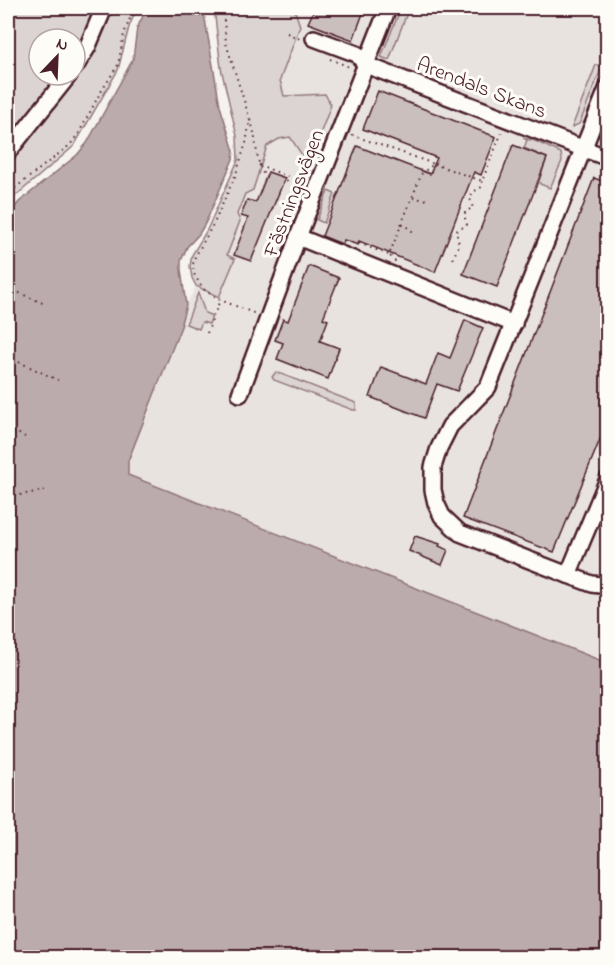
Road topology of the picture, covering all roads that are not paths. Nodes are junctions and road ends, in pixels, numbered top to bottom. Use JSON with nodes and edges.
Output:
{"nodes":[{"id":1,"x":104,"y":8,"type":"edge"},
{"id":2,"x":388,"y":8,"type":"edge"},
{"id":3,"x":307,"y":40,"type":"road end"},
{"id":4,"x":87,"y":48,"type":"edge"},
{"id":5,"x":364,"y":70,"type":"junction"},
{"id":6,"x":59,"y":87,"type":"edge"},
{"id":7,"x":608,"y":87,"type":"edge"},
{"id":8,"x":583,"y":149,"type":"junction"},
{"id":9,"x":8,"y":152,"type":"edge"},
{"id":10,"x":608,"y":158,"type":"edge"},
{"id":11,"x":298,"y":237,"type":"junction"},
{"id":12,"x":514,"y":324,"type":"junction"},
{"id":13,"x":240,"y":394,"type":"dead end"},
{"id":14,"x":608,"y":479,"type":"edge"},
{"id":15,"x":567,"y":575,"type":"junction"},
{"id":16,"x":608,"y":586,"type":"edge"}],
"edges":[{"from":1,"to":4,"type":"street"},
{"from":2,"to":5,"type":"street","name":"Fästningsvägen"},
{"from":3,"to":5,"type":"street","name":"Arendals Skans"},
{"from":5,"to":8,"type":"street","name":"Arendals Skans"},
{"from":5,"to":11,"type":"street","name":"Fästningsvägen"},
{"from":6,"to":9,"type":"street"},
{"from":7,"to":8,"type":"street"},
{"from":8,"to":10,"type":"street","name":"Arendals Skans"},
{"from":8,"to":12,"type":"street"},
{"from":11,"to":12,"type":"street"},
{"from":11,"to":13,"type":"street","name":"Fästningsvägen"},
{"from":12,"to":15,"type":"street"},
{"from":14,"to":15,"type":"street"},
{"from":15,"to":16,"type":"street"}]}
